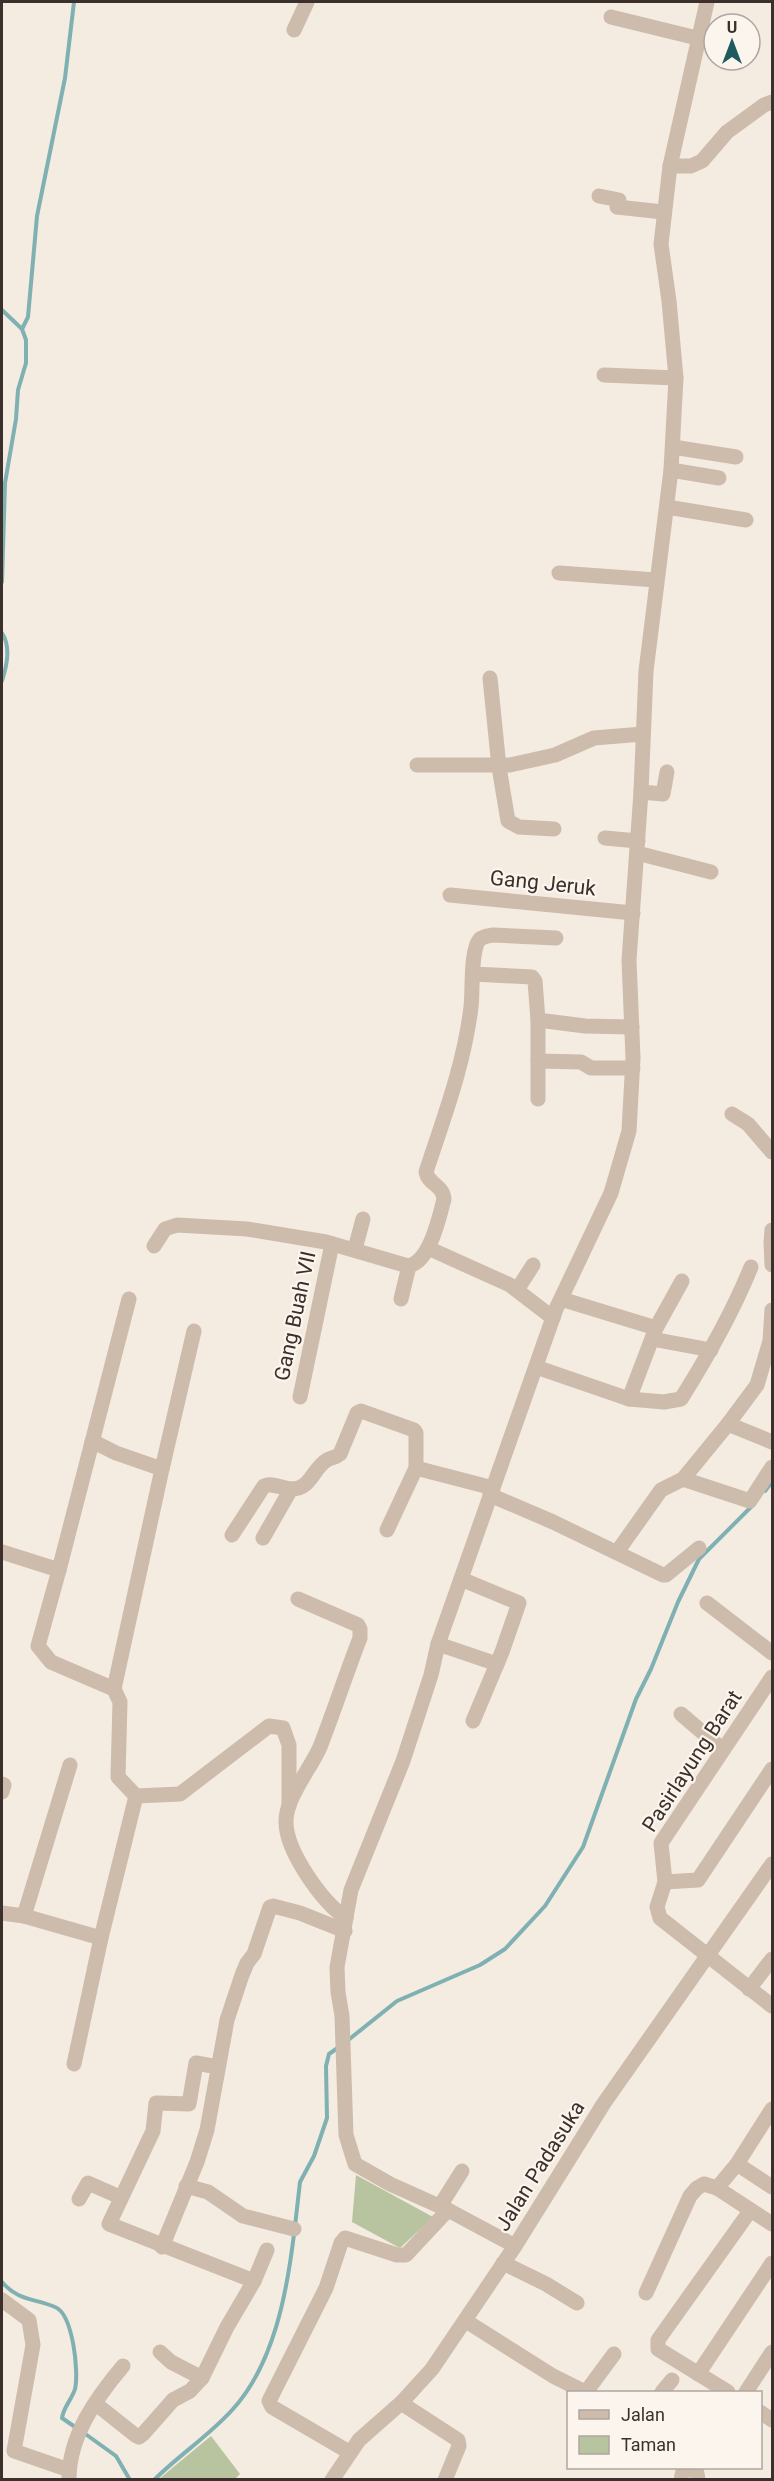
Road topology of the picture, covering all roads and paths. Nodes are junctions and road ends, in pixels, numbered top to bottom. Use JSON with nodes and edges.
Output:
{"nodes":[{"id":1,"x":308,"y":2,"type":"edge"},
{"id":2,"x":707,"y":2,"type":"edge"},
{"id":3,"x":611,"y":17,"type":"dead end"},
{"id":4,"x":294,"y":30,"type":"dead end"},
{"id":5,"x":697,"y":38,"type":"junction"},
{"id":6,"x":772,"y":102,"type":"edge"},
{"id":7,"x":670,"y":166,"type":"junction"},
{"id":8,"x":599,"y":196,"type":"dead end"},
{"id":9,"x":663,"y":212,"type":"junction"},
{"id":10,"x":604,"y":375,"type":"dead end"},
{"id":11,"x":676,"y":378,"type":"junction"},
{"id":12,"x":673,"y":447,"type":"junction"},
{"id":13,"x":736,"y":457,"type":"dead end"},
{"id":14,"x":671,"y":470,"type":"junction"},
{"id":15,"x":719,"y":478,"type":"dead end"},
{"id":16,"x":667,"y":507,"type":"junction"},
{"id":17,"x":746,"y":520,"type":"dead end"},
{"id":18,"x":559,"y":573,"type":"dead end"},
{"id":19,"x":656,"y":580,"type":"junction"},
{"id":20,"x":490,"y":678,"type":"dead end"},
{"id":21,"x":644,"y":734,"type":"junction"},
{"id":22,"x":417,"y":765,"type":"dead end"},
{"id":23,"x":499,"y":767,"type":"junction"},
{"id":24,"x":667,"y":772,"type":"dead end"},
{"id":25,"x":641,"y":792,"type":"junction"},
{"id":26,"x":554,"y":829,"type":"dead end"},
{"id":27,"x":605,"y":837,"type":"dead end"},
{"id":28,"x":637,"y":847,"type":"junction"},
{"id":29,"x":711,"y":872,"type":"dead end"},
{"id":30,"x":450,"y":895,"type":"dead end"},
{"id":31,"x":633,"y":914,"type":"junction"},
{"id":32,"x":556,"y":938,"type":"dead end"},
{"id":33,"x":474,"y":974,"type":"junction"},
{"id":34,"x":538,"y":1020,"type":"junction"},
{"id":35,"x":632,"y":1027,"type":"junction"},
{"id":36,"x":538,"y":1061,"type":"junction"},
{"id":37,"x":633,"y":1068,"type":"junction"},
{"id":38,"x":538,"y":1099,"type":"dead end"},
{"id":39,"x":732,"y":1114,"type":"dead end"},
{"id":40,"x":772,"y":1152,"type":"edge"},
{"id":41,"x":363,"y":1220,"type":"dead end"},
{"id":42,"x":772,"y":1230,"type":"edge"},
{"id":43,"x":332,"y":1244,"type":"junction"},
{"id":44,"x":154,"y":1246,"type":"dead end"},
{"id":45,"x":428,"y":1248,"type":"junction"},
{"id":46,"x":355,"y":1249,"type":"junction"},
{"id":47,"x":533,"y":1265,"type":"dead end"},
{"id":48,"x":772,"y":1265,"type":"edge"},
{"id":49,"x":409,"y":1266,"type":"junction"},
{"id":50,"x":751,"y":1267,"type":"dead end"},
{"id":51,"x":682,"y":1281,"type":"dead end"},
{"id":52,"x":517,"y":1290,"type":"junction"},
{"id":53,"x":129,"y":1299,"type":"dead end"},
{"id":54,"x":401,"y":1299,"type":"dead end"},
{"id":55,"x":561,"y":1299,"type":"junction"},
{"id":56,"x":772,"y":1310,"type":"edge"},
{"id":57,"x":554,"y":1318,"type":"junction"},
{"id":58,"x":194,"y":1330,"type":"dead end"},
{"id":59,"x":654,"y":1333,"type":"junction"},
{"id":60,"x":711,"y":1350,"type":"junction"},
{"id":61,"x":536,"y":1367,"type":"junction"},
{"id":62,"x":300,"y":1397,"type":"dead end"},
{"id":63,"x":629,"y":1399,"type":"junction"},
{"id":64,"x":729,"y":1424,"type":"junction"},
{"id":65,"x":92,"y":1441,"type":"junction"},
{"id":66,"x":772,"y":1442,"type":"edge"},
{"id":67,"x":772,"y":1467,"type":"edge"},
{"id":68,"x":416,"y":1468,"type":"junction"},
{"id":69,"x":162,"y":1469,"type":"junction"},
{"id":70,"x":683,"y":1479,"type":"junction"},
{"id":71,"x":291,"y":1489,"type":"junction"},
{"id":72,"x":492,"y":1491,"type":"junction"},
{"id":73,"x":387,"y":1530,"type":"dead end"},
{"id":74,"x":232,"y":1534,"type":"dead end"},
{"id":75,"x":262,"y":1538,"type":"dead end"},
{"id":76,"x":699,"y":1548,"type":"dead end"},
{"id":77,"x":2,"y":1552,"type":"edge"},
{"id":78,"x":617,"y":1552,"type":"junction"},
{"id":79,"x":59,"y":1570,"type":"junction"},
{"id":80,"x":461,"y":1579,"type":"junction"},
{"id":81,"x":298,"y":1599,"type":"dead end"},
{"id":82,"x":707,"y":1603,"type":"dead end"},
{"id":83,"x":438,"y":1644,"type":"junction"},
{"id":84,"x":772,"y":1653,"type":"edge"},
{"id":85,"x":497,"y":1664,"type":"junction"},
{"id":86,"x":772,"y":1677,"type":"edge"},
{"id":87,"x":114,"y":1689,"type":"junction"},
{"id":88,"x":681,"y":1714,"type":"dead end"},
{"id":89,"x":474,"y":1721,"type":"dead end"},
{"id":90,"x":722,"y":1749,"type":"junction"},
{"id":91,"x":70,"y":1765,"type":"dead end"},
{"id":92,"x":772,"y":1769,"type":"edge"},
{"id":93,"x":2,"y":1784,"type":"edge"},
{"id":94,"x":2,"y":1792,"type":"edge"},
{"id":95,"x":136,"y":1796,"type":"junction"},
{"id":96,"x":289,"y":1806,"type":"junction"},
{"id":97,"x":772,"y":1864,"type":"edge"},
{"id":98,"x":665,"y":1882,"type":"junction"},
{"id":99,"x":2,"y":1913,"type":"edge"},
{"id":100,"x":24,"y":1916,"type":"junction"},
{"id":101,"x":345,"y":1925,"type":"junction"},
{"id":102,"x":100,"y":1938,"type":"junction"},
{"id":103,"x":708,"y":1955,"type":"junction"},
{"id":104,"x":772,"y":1959,"type":"edge"},
{"id":105,"x":749,"y":1989,"type":"junction"},
{"id":106,"x":772,"y":2006,"type":"edge"},
{"id":107,"x":74,"y":2064,"type":"dead end"},
{"id":108,"x":218,"y":2067,"type":"junction"},
{"id":109,"x":772,"y":2109,"type":"edge"},
{"id":110,"x":737,"y":2164,"type":"junction"},
{"id":111,"x":462,"y":2171,"type":"dead end"},
{"id":112,"x":186,"y":2186,"type":"junction"},
{"id":113,"x":772,"y":2187,"type":"edge"},
{"id":114,"x":717,"y":2188,"type":"junction"},
{"id":115,"x":120,"y":2197,"type":"junction"},
{"id":116,"x":79,"y":2199,"type":"dead end"},
{"id":117,"x":444,"y":2208,"type":"junction"},
{"id":118,"x":750,"y":2211,"type":"junction"},
{"id":119,"x":772,"y":2224,"type":"edge"},
{"id":120,"x":294,"y":2229,"type":"dead end"},
{"id":121,"x":515,"y":2246,"type":"junction"},
{"id":122,"x":162,"y":2247,"type":"junction"},
{"id":123,"x":267,"y":2250,"type":"dead end"},
{"id":124,"x":503,"y":2263,"type":"junction"},
{"id":125,"x":772,"y":2263,"type":"edge"},
{"id":126,"x":254,"y":2281,"type":"junction"},
{"id":127,"x":646,"y":2293,"type":"dead end"},
{"id":128,"x":2,"y":2300,"type":"edge"},
{"id":129,"x":577,"y":2303,"type":"dead end"},
{"id":130,"x":466,"y":2321,"type":"junction"},
{"id":131,"x":160,"y":2352,"type":"dead end"},
{"id":132,"x":772,"y":2352,"type":"edge"},
{"id":133,"x":614,"y":2354,"type":"dead end"},
{"id":134,"x":123,"y":2366,"type":"dead end"},
{"id":135,"x":698,"y":2374,"type":"junction"},
{"id":136,"x":202,"y":2378,"type":"junction"},
{"id":137,"x":672,"y":2380,"type":"dead end"},
{"id":138,"x":584,"y":2391,"type":"edge"},
{"id":139,"x":587,"y":2391,"type":"edge"},
{"id":140,"x":663,"y":2391,"type":"edge"},
{"id":141,"x":726,"y":2391,"type":"edge"},
{"id":142,"x":747,"y":2391,"type":"edge"},
{"id":143,"x":401,"y":2403,"type":"junction"},
{"id":144,"x":96,"y":2404,"type":"junction"},
{"id":145,"x":349,"y":2452,"type":"junction"},
{"id":146,"x":69,"y":2475,"type":"edge"},
{"id":147,"x":332,"y":2480,"type":"edge"},
{"id":148,"x":445,"y":2480,"type":"edge"}],
"edges":[{"from":1,"to":4,"type":"street"},
{"from":2,"to":5,"type":"street"},
{"from":3,"to":5,"type":"street"},
{"from":5,"to":7,"type":"street"},
{"from":6,"to":7,"type":"street"},
{"from":7,"to":9,"type":"street"},
{"from":8,"to":9,"type":"street"},
{"from":9,"to":11,"type":"street"},
{"from":10,"to":11,"type":"street"},
{"from":11,"to":12,"type":"street"},
{"from":12,"to":13,"type":"street"},
{"from":12,"to":14,"type":"street"},
{"from":14,"to":15,"type":"street"},
{"from":14,"to":16,"type":"street"},
{"from":16,"to":17,"type":"street"},
{"from":16,"to":19,"type":"street"},
{"from":18,"to":19,"type":"street"},
{"from":19,"to":21,"type":"street"},
{"from":20,"to":23,"type":"street"},
{"from":21,"to":23,"type":"street"},
{"from":21,"to":25,"type":"street"},
{"from":22,"to":23,"type":"street"},
{"from":23,"to":26,"type":"street"},
{"from":24,"to":25,"type":"street"},
{"from":25,"to":28,"type":"street"},
{"from":27,"to":28,"type":"street"},
{"from":28,"to":29,"type":"street"},
{"from":28,"to":31,"type":"street"},
{"from":30,"to":31,"type":"street","name":"Gang Jeruk"},
{"from":31,"to":35,"type":"street"},
{"from":32,"to":33,"type":"street"},
{"from":33,"to":34,"type":"street"},
{"from":33,"to":45,"type":"street"},
{"from":34,"to":35,"type":"street"},
{"from":34,"to":36,"type":"street"},
{"from":35,"to":37,"type":"street"},
{"from":36,"to":37,"type":"street"},
{"from":36,"to":38,"type":"street"},
{"from":37,"to":55,"type":"street"},
{"from":39,"to":40,"type":"street"},
{"from":41,"to":46,"type":"street"},
{"from":42,"to":48,"type":"street"},
{"from":43,"to":44,"type":"street"},
{"from":43,"to":46,"type":"street"},
{"from":43,"to":62,"type":"street","name":"Gang Buah VII"},
{"from":45,"to":49,"type":"street"},
{"from":45,"to":52,"type":"street"},
{"from":46,"to":49,"type":"street"},
{"from":47,"to":52,"type":"street"},
{"from":49,"to":54,"type":"street"},
{"from":50,"to":60,"type":"street"},
{"from":51,"to":59,"type":"street"},
{"from":52,"to":57,"type":"street"},
{"from":53,"to":65,"type":"street"},
{"from":55,"to":57,"type":"street"},
{"from":55,"to":59,"type":"street"},
{"from":56,"to":64,"type":"street"},
{"from":57,"to":61,"type":"street"},
{"from":58,"to":69,"type":"street"},
{"from":59,"to":60,"type":"street"},
{"from":59,"to":63,"type":"street"},
{"from":60,"to":63,"type":"street"},
{"from":61,"to":63,"type":"street"},
{"from":61,"to":72,"type":"street"},
{"from":64,"to":66,"type":"street"},
{"from":64,"to":70,"type":"street"},
{"from":65,"to":69,"type":"street"},
{"from":65,"to":79,"type":"street"},
{"from":67,"to":70,"type":"street"},
{"from":68,"to":71,"type":"street"},
{"from":68,"to":72,"type":"street"},
{"from":68,"to":73,"type":"street"},
{"from":69,"to":87,"type":"street"},
{"from":70,"to":78,"type":"street"},
{"from":71,"to":74,"type":"street"},
{"from":71,"to":75,"type":"street"},
{"from":72,"to":78,"type":"street"},
{"from":72,"to":80,"type":"street"},
{"from":76,"to":78,"type":"street"},
{"from":77,"to":79,"type":"street"},
{"from":79,"to":87,"type":"street"},
{"from":80,"to":83,"type":"street"},
{"from":80,"to":85,"type":"street"},
{"from":81,"to":96,"type":"street"},
{"from":82,"to":84,"type":"street"},
{"from":83,"to":85,"type":"street"},
{"from":83,"to":101,"type":"street"},
{"from":85,"to":89,"type":"street"},
{"from":86,"to":90,"type":"street","name":"Pasirlayung Barat"},
{"from":87,"to":95,"type":"street"},
{"from":88,"to":90,"type":"street"},
{"from":90,"to":98,"type":"street","name":"Pasirlayung Barat"},
{"from":91,"to":100,"type":"street"},
{"from":92,"to":98,"type":"street"},
{"from":93,"to":94,"type":"street"},
{"from":95,"to":96,"type":"street"},
{"from":95,"to":102,"type":"street"},
{"from":96,"to":101,"type":"street"},
{"from":97,"to":103,"type":"street","name":"Jalan Padasuka"},
{"from":98,"to":103,"type":"street","name":"Pasirlayung Barat"},
{"from":99,"to":100,"type":"street"},
{"from":100,"to":102,"type":"street"},
{"from":101,"to":108,"type":"street"},
{"from":101,"to":117,"type":"street"},
{"from":102,"to":107,"type":"street"},
{"from":103,"to":105,"type":"street"},
{"from":103,"to":121,"type":"street","name":"Jalan Padasuka"},
{"from":104,"to":105,"type":"street"},
{"from":105,"to":106,"type":"street"},
{"from":108,"to":112,"type":"street"},
{"from":108,"to":115,"type":"street"},
{"from":109,"to":110,"type":"street"},
{"from":110,"to":113,"type":"street"},
{"from":110,"to":114,"type":"street"},
{"from":111,"to":117,"type":"street"},
{"from":112,"to":120,"type":"street"},
{"from":112,"to":122,"type":"street"},
{"from":114,"to":118,"type":"street"},
{"from":114,"to":127,"type":"street"},
{"from":115,"to":116,"type":"street"},
{"from":115,"to":122,"type":"street"},
{"from":117,"to":121,"type":"street"},
{"from":117,"to":145,"type":"street"},
{"from":118,"to":119,"type":"street"},
{"from":118,"to":135,"type":"street"},
{"from":121,"to":124,"type":"street","name":"Jalan Padasuka"},
{"from":122,"to":126,"type":"street"},
{"from":123,"to":126,"type":"street"},
{"from":124,"to":129,"type":"street"},
{"from":124,"to":130,"type":"street","name":"Jalan Padasuka"},
{"from":125,"to":135,"type":"street"},
{"from":126,"to":136,"type":"street"},
{"from":128,"to":146,"type":"street"},
{"from":130,"to":138,"type":"street"},
{"from":130,"to":143,"type":"street","name":"Jalan Padasuka"},
{"from":131,"to":136,"type":"street"},
{"from":132,"to":142,"type":"street"},
{"from":133,"to":139,"type":"street"},
{"from":134,"to":144,"type":"street"},
{"from":135,"to":141,"type":"street"},
{"from":136,"to":144,"type":"street"},
{"from":137,"to":140,"type":"street"},
{"from":143,"to":145,"type":"street","name":"Jalan Padasuka"},
{"from":143,"to":148,"type":"street"},
{"from":144,"to":146,"type":"street"},
{"from":145,"to":147,"type":"street","name":"Jalan Padasuka"}]}
